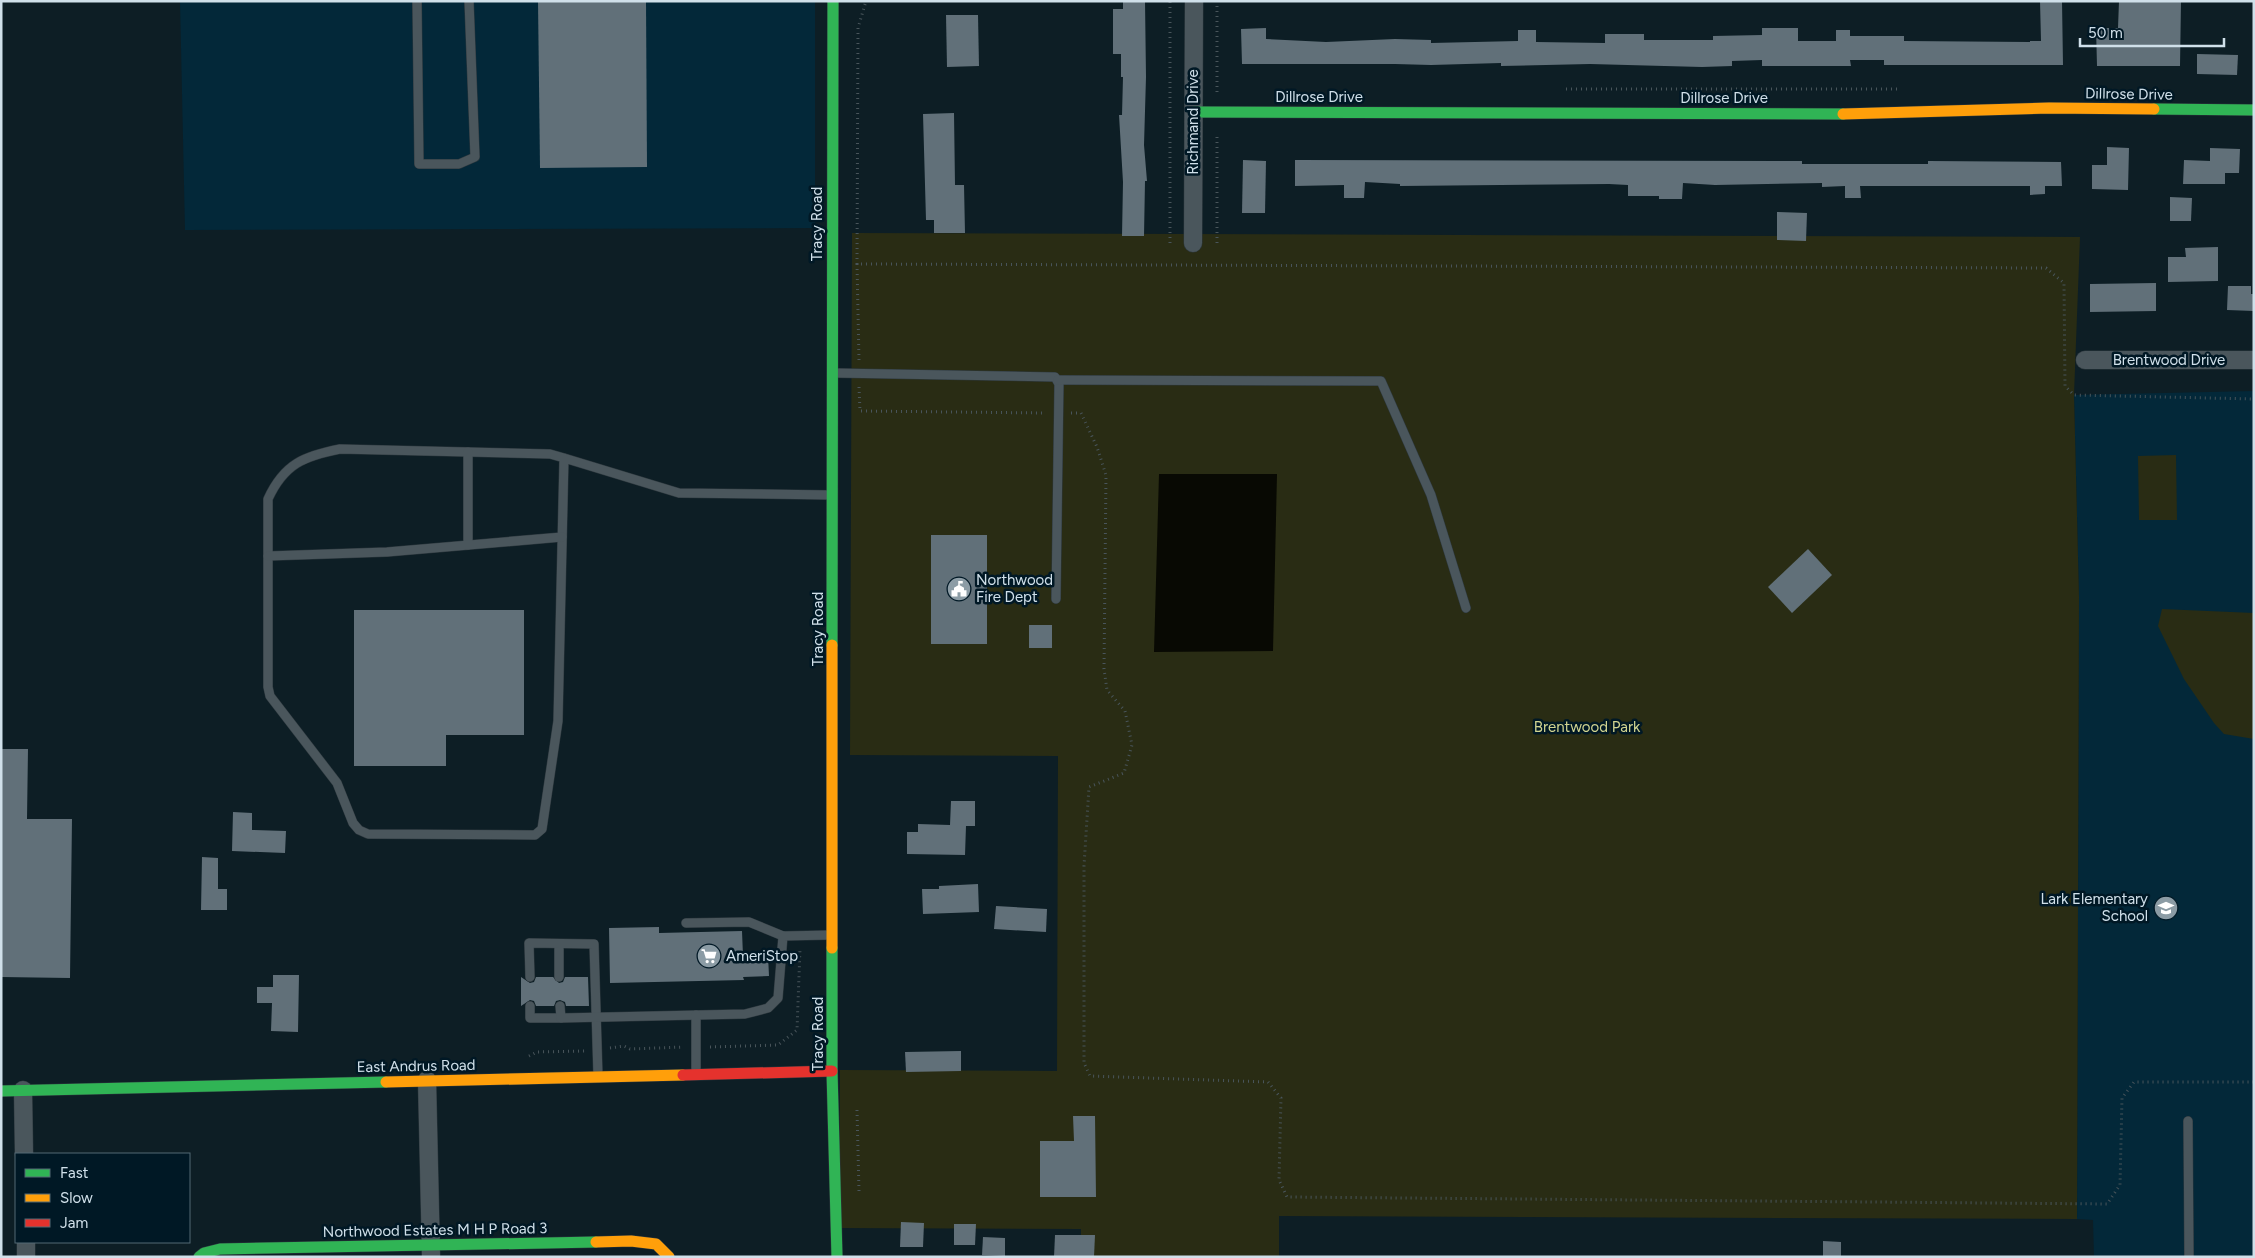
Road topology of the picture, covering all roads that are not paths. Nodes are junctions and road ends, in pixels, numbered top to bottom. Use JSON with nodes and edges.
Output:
{"nodes":[{"id":1,"x":417,"y":1,"type":"edge"},
{"id":2,"x":469,"y":1,"type":"edge"},
{"id":3,"x":833,"y":1,"type":"edge"},
{"id":4,"x":1194,"y":1,"type":"edge"},
{"id":5,"x":2254,"y":110,"type":"edge"},
{"id":6,"x":1194,"y":112,"type":"junction"},
{"id":7,"x":1193,"y":243,"type":"dead end"},
{"id":8,"x":2085,"y":360,"type":"dead end"},
{"id":9,"x":2254,"y":360,"type":"edge"},
{"id":10,"x":832,"y":374,"type":"junction"},
{"id":11,"x":1058,"y":380,"type":"junction"},
{"id":12,"x":468,"y":452,"type":"junction"},
{"id":13,"x":564,"y":458,"type":"junction"},
{"id":14,"x":834,"y":495,"type":"junction"},
{"id":15,"x":562,"y":537,"type":"junction"},
{"id":16,"x":468,"y":545,"type":"junction"},
{"id":17,"x":268,"y":556,"type":"junction"},
{"id":18,"x":1056,"y":599,"type":"dead end"},
{"id":19,"x":1466,"y":608,"type":"dead end"},
{"id":20,"x":686,"y":923,"type":"dead end"},
{"id":21,"x":833,"y":935,"type":"junction"},
{"id":22,"x":783,"y":936,"type":"junction"},
{"id":23,"x":559,"y":944,"type":"junction"},
{"id":24,"x":530,"y":977,"type":"dead end"},
{"id":25,"x":559,"y":977,"type":"dead end"},
{"id":26,"x":530,"y":1006,"type":"dead end"},
{"id":27,"x":560,"y":1006,"type":"dead end"},
{"id":28,"x":696,"y":1015,"type":"junction"},
{"id":29,"x":596,"y":1016,"type":"junction"},
{"id":30,"x":560,"y":1018,"type":"junction"},
{"id":31,"x":832,"y":1071,"type":"junction"},
{"id":32,"x":696,"y":1074,"type":"junction"},
{"id":33,"x":598,"y":1076,"type":"junction"},
{"id":34,"x":427,"y":1080,"type":"junction"},
{"id":35,"x":23,"y":1090,"type":"junction"},
{"id":36,"x":1,"y":1091,"type":"edge"},
{"id":37,"x":2188,"y":1121,"type":"dead end"},
{"id":38,"x":24,"y":1153,"type":"edge"},
{"id":39,"x":26,"y":1243,"type":"edge"},
{"id":40,"x":430,"y":1251,"type":"edge"},
{"id":41,"x":26,"y":1257,"type":"edge"},
{"id":42,"x":199,"y":1257,"type":"edge"},
{"id":43,"x":669,"y":1257,"type":"edge"},
{"id":44,"x":837,"y":1257,"type":"edge"},
{"id":45,"x":2189,"y":1257,"type":"edge"}],
"edges":[{"from":1,"to":2,"type":"lane"},
{"from":3,"to":10,"type":"street","name":"Tracy Road"},
{"from":4,"to":6,"type":"street","name":"Richmand Drive"},
{"from":5,"to":6,"type":"street","name":"Dillrose Drive"},
{"from":6,"to":7,"type":"street","name":"Richmand Drive"},
{"from":8,"to":9,"type":"street","name":"Brentwood Drive"},
{"from":10,"to":11,"type":"lane"},
{"from":10,"to":14,"type":"street","name":"Tracy Road"},
{"from":11,"to":18,"type":"lane"},
{"from":11,"to":19,"type":"lane"},
{"from":12,"to":13,"type":"lane"},
{"from":12,"to":16,"type":"lane"},
{"from":12,"to":17,"type":"lane"},
{"from":13,"to":14,"type":"lane"},
{"from":13,"to":15,"type":"lane"},
{"from":14,"to":21,"type":"street","name":"Tracy Road"},
{"from":15,"to":16,"type":"lane"},
{"from":15,"to":17,"type":"lane"},
{"from":16,"to":17,"type":"lane"},
{"from":20,"to":22,"type":"lane"},
{"from":21,"to":22,"type":"lane"},
{"from":21,"to":31,"type":"street","name":"Tracy Road"},
{"from":22,"to":28,"type":"lane"},
{"from":23,"to":24,"type":"lane"},
{"from":23,"to":25,"type":"lane"},
{"from":23,"to":29,"type":"lane"},
{"from":26,"to":30,"type":"lane"},
{"from":27,"to":30,"type":"lane"},
{"from":28,"to":29,"type":"lane"},
{"from":28,"to":32,"type":"lane"},
{"from":29,"to":30,"type":"lane"},
{"from":29,"to":33,"type":"lane"},
{"from":31,"to":32,"type":"street","name":"East Andrus Road"},
{"from":31,"to":44,"type":"street","name":"Tracy Road"},
{"from":32,"to":33,"type":"street","name":"East Andrus Road"},
{"from":33,"to":34,"type":"street","name":"East Andrus Road"},
{"from":34,"to":35,"type":"street","name":"East Andrus Road"},
{"from":34,"to":40,"type":"street"},
{"from":35,"to":36,"type":"street","name":"East Andrus Road"},
{"from":35,"to":38,"type":"street"},
{"from":37,"to":45,"type":"lane"},
{"from":39,"to":41,"type":"street"},
{"from":40,"to":42,"type":"street","name":"Northwood Estates M H P Road 3"},
{"from":40,"to":43,"type":"street","name":"Northwood Estates M H P Road 3"}]}
